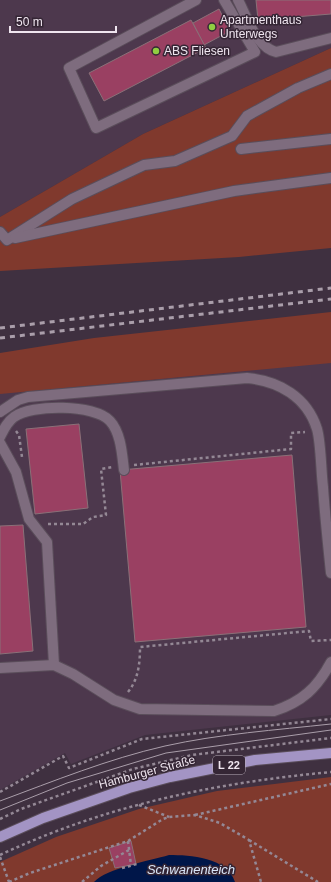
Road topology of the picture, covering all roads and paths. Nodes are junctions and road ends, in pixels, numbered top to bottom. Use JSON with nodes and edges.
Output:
{"nodes":[{"id":1,"x":196,"y":0,"type":"edge"},
{"id":2,"x":224,"y":0,"type":"edge"},
{"id":3,"x":238,"y":0,"type":"edge"},
{"id":4,"x":331,"y":38,"type":"edge"},
{"id":5,"x":331,"y":74,"type":"edge"},
{"id":6,"x":331,"y":139,"type":"edge"},
{"id":7,"x":241,"y":149,"type":"dead end"},
{"id":8,"x":331,"y":178,"type":"edge"},
{"id":9,"x":3,"y":236,"type":"edge"},
{"id":10,"x":0,"y":412,"type":"edge"},
{"id":11,"x":291,"y":433,"type":"dead end"},
{"id":12,"x":0,"y":437,"type":"edge"},
{"id":13,"x":0,"y":443,"type":"edge"},
{"id":14,"x":124,"y":468,"type":"junction"},
{"id":15,"x":44,"y":522,"type":"dead end"},
{"id":16,"x":331,"y":573,"type":"edge"},
{"id":17,"x":331,"y":640,"type":"edge"},
{"id":18,"x":331,"y":662,"type":"edge"},
{"id":19,"x":54,"y":665,"type":"junction"},
{"id":20,"x":0,"y":668,"type":"edge"},
{"id":21,"x":121,"y":689,"type":"dead end"},
{"id":22,"x":331,"y":719,"type":"edge"},
{"id":23,"x":331,"y":753,"type":"edge"},
{"id":24,"x":331,"y":772,"type":"edge"},
{"id":25,"x":331,"y":784,"type":"edge"},
{"id":26,"x":0,"y":792,"type":"edge"},
{"id":27,"x":138,"y":805,"type":"junction"},
{"id":28,"x":195,"y":815,"type":"junction"},
{"id":29,"x":169,"y":817,"type":"junction"},
{"id":30,"x":0,"y":837,"type":"edge"},
{"id":31,"x":249,"y":840,"type":"junction"},
{"id":32,"x":128,"y":841,"type":"junction"},
{"id":33,"x":129,"y":850,"type":"junction"},
{"id":34,"x":0,"y":856,"type":"edge"},
{"id":35,"x":137,"y":864,"type":"dead end"},
{"id":36,"x":131,"y":865,"type":"junction"},
{"id":37,"x":122,"y":868,"type":"dead end"},
{"id":38,"x":9,"y":882,"type":"edge"},
{"id":39,"x":82,"y":882,"type":"edge"},
{"id":40,"x":261,"y":882,"type":"edge"},
{"id":41,"x":318,"y":882,"type":"edge"}],
"edges":[{"from":1,"to":2,"type":"lane"},
{"from":3,"to":4,"type":"lane"},
{"from":5,"to":9,"type":"lane"},
{"from":6,"to":7,"type":"lane"},
{"from":8,"to":9,"type":"lane"},
{"from":10,"to":16,"type":"lane"},
{"from":11,"to":14,"type":"path"},
{"from":12,"to":14,"type":"lane"},
{"from":13,"to":19,"type":"lane"},
{"from":14,"to":15,"type":"path"},
{"from":17,"to":21,"type":"path"},
{"from":18,"to":19,"type":"lane"},
{"from":19,"to":20,"type":"lane"},
{"from":22,"to":26,"type":"path"},
{"from":23,"to":30,"type":"main road","name":"Hamburger Straße","number":"L 22"},
{"from":24,"to":27,"type":"path"},
{"from":25,"to":28,"type":"path"},
{"from":27,"to":29,"type":"path"},
{"from":27,"to":34,"type":"path"},
{"from":28,"to":29,"type":"path"},
{"from":28,"to":31,"type":"path"},
{"from":29,"to":32,"type":"path"},
{"from":31,"to":40,"type":"path"},
{"from":31,"to":41,"type":"path"},
{"from":32,"to":33,"type":"path"},
{"from":32,"to":38,"type":"path"},
{"from":33,"to":36,"type":"path"},
{"from":33,"to":39,"type":"path"},
{"from":34,"to":38,"type":"path"},
{"from":35,"to":36,"type":"path"},
{"from":36,"to":37,"type":"path"}]}
